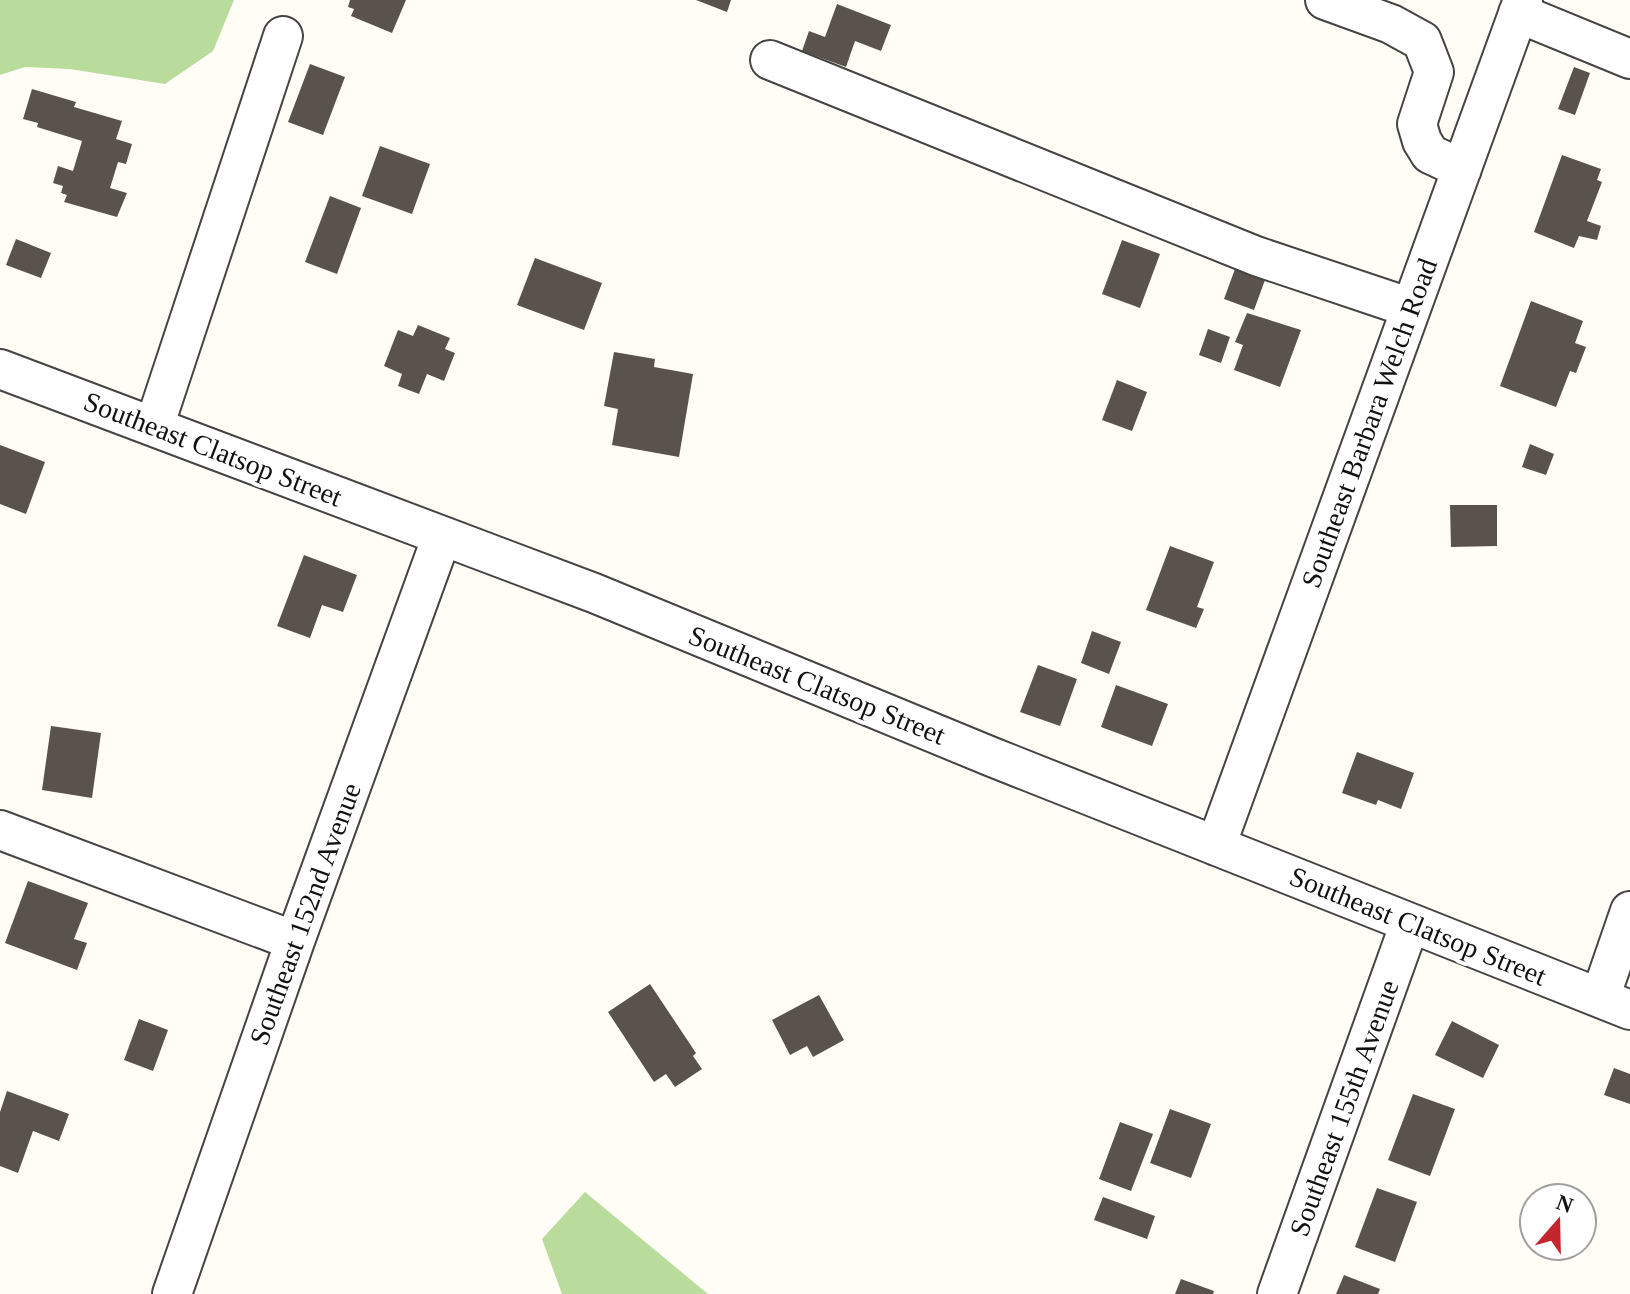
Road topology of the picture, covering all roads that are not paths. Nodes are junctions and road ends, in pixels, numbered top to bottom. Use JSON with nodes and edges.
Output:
{"nodes":[{"id":1,"x":1325,"y":0,"type":"edge"},
{"id":2,"x":1520,"y":7,"type":"edge"},
{"id":3,"x":283,"y":36,"type":"dead end"},
{"id":4,"x":1630,"y":59,"type":"edge"},
{"id":5,"x":770,"y":60,"type":"dead end"},
{"id":6,"x":1462,"y":169,"type":"junction"},
{"id":7,"x":1411,"y":308,"type":"junction"},
{"id":8,"x":0,"y":369,"type":"edge"},
{"id":9,"x":154,"y":427,"type":"junction"},
{"id":10,"x":442,"y":536,"type":"junction"},
{"id":11,"x":0,"y":830,"type":"edge"},
{"id":12,"x":1216,"y":846,"type":"junction"},
{"id":13,"x":1630,"y":911,"type":"edge"},
{"id":14,"x":1410,"y":923,"type":"junction"},
{"id":15,"x":295,"y":941,"type":"junction"},
{"id":16,"x":1615,"y":1004,"type":"edge"},
{"id":17,"x":172,"y":1294,"type":"edge"},
{"id":18,"x":1277,"y":1294,"type":"edge"}],
"edges":[{"from":1,"to":6,"type":"street"},
{"from":2,"to":4,"type":"street"},
{"from":2,"to":6,"type":"street","name":"Southeast Barbara Welch Road"},
{"from":3,"to":9,"type":"street"},
{"from":5,"to":7,"type":"street"},
{"from":6,"to":7,"type":"street","name":"Southeast Barbara Welch Road"},
{"from":7,"to":12,"type":"street","name":"Southeast Barbara Welch Road"},
{"from":8,"to":9,"type":"street","name":"Southeast Clatsop Street"},
{"from":9,"to":10,"type":"street","name":"Southeast Clatsop Street"},
{"from":10,"to":12,"type":"street","name":"Southeast Clatsop Street"},
{"from":10,"to":15,"type":"street","name":"Southeast 152nd Avenue"},
{"from":11,"to":15,"type":"street"},
{"from":12,"to":14,"type":"street","name":"Southeast Clatsop Street"},
{"from":13,"to":16,"type":"street"},
{"from":14,"to":16,"type":"street","name":"Southeast Clatsop Street"},
{"from":14,"to":18,"type":"street","name":"Southeast 155th Avenue"},
{"from":15,"to":17,"type":"street","name":"Southeast 152nd Avenue"}]}
